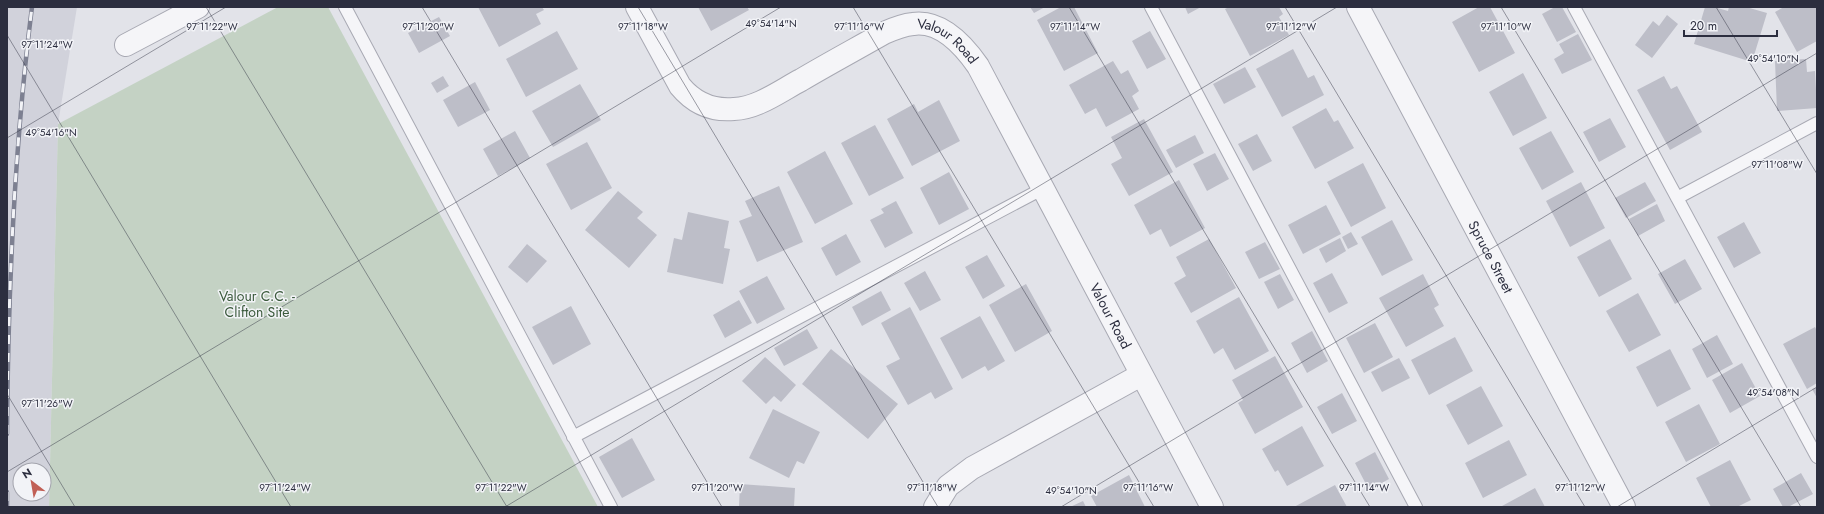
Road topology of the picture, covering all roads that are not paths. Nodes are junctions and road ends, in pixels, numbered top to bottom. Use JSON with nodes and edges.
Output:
{"nodes":[{"id":1,"x":198,"y":7,"type":"edge"},
{"id":2,"x":345,"y":7,"type":"edge"},
{"id":3,"x":637,"y":7,"type":"edge"},
{"id":4,"x":1151,"y":7,"type":"edge"},
{"id":5,"x":1358,"y":7,"type":"edge"},
{"id":6,"x":1574,"y":7,"type":"edge"},
{"id":7,"x":126,"y":45,"type":"dead end"},
{"id":8,"x":1817,"y":123,"type":"edge"},
{"id":9,"x":1042,"y":188,"type":"junction"},
{"id":10,"x":1677,"y":198,"type":"junction"},
{"id":11,"x":1141,"y":375,"type":"junction"},
{"id":12,"x":573,"y":437,"type":"junction"},
{"id":13,"x":1817,"y":457,"type":"edge"},
{"id":14,"x":611,"y":507,"type":"edge"},
{"id":15,"x":935,"y":507,"type":"edge"},
{"id":16,"x":1212,"y":507,"type":"edge"},
{"id":17,"x":1416,"y":507,"type":"edge"},
{"id":18,"x":1624,"y":507,"type":"edge"}],
"edges":[{"from":1,"to":7,"type":"street"},
{"from":2,"to":12,"type":"lane"},
{"from":3,"to":9,"type":"street","name":"Valour Road"},
{"from":4,"to":17,"type":"lane"},
{"from":5,"to":18,"type":"street","name":"Spruce Street"},
{"from":6,"to":10,"type":"lane"},
{"from":8,"to":10,"type":"lane"},
{"from":9,"to":11,"type":"street","name":"Valour Road"},
{"from":9,"to":12,"type":"lane"},
{"from":10,"to":13,"type":"lane"},
{"from":11,"to":15,"type":"street"},
{"from":11,"to":16,"type":"street","name":"Valour Road"},
{"from":12,"to":14,"type":"lane"}]}
